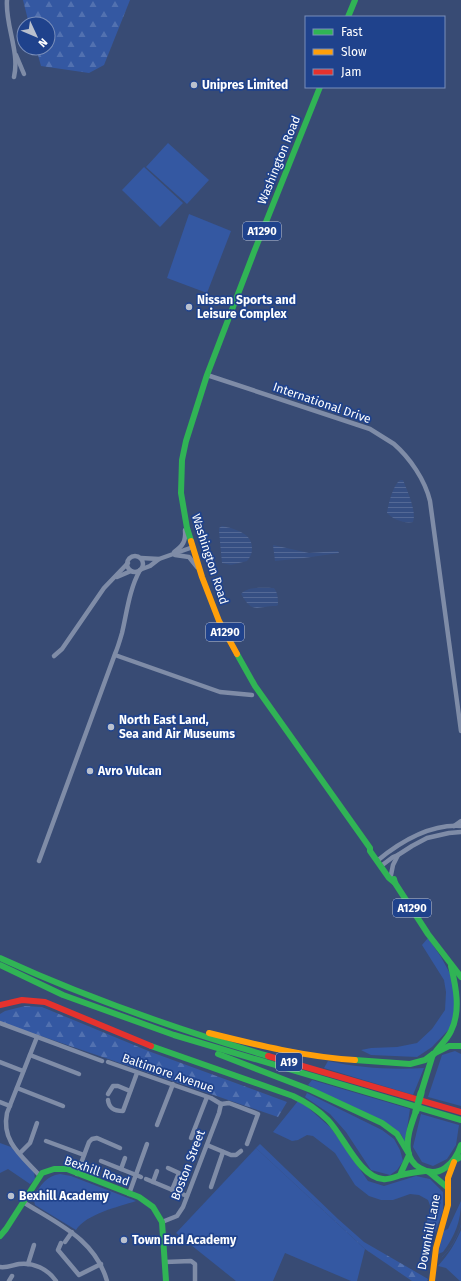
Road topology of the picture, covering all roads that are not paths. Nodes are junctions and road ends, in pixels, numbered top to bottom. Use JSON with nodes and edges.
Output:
{"nodes":[{"id":1,"x":7,"y":0,"type":"edge"},
{"id":2,"x":355,"y":0,"type":"edge"},
{"id":3,"x":348,"y":16,"type":"edge"},
{"id":4,"x":14,"y":49,"type":"junction"},
{"id":5,"x":24,"y":74,"type":"dead end"},
{"id":6,"x":14,"y":77,"type":"dead end"},
{"id":7,"x":320,"y":88,"type":"edge"},
{"id":8,"x":207,"y":375,"type":"junction"},
{"id":9,"x":185,"y":519,"type":"junction"},
{"id":10,"x":193,"y":547,"type":"junction"},
{"id":11,"x":170,"y":555,"type":"junction"},
{"id":12,"x":139,"y":557,"type":"junction"},
{"id":13,"x":159,"y":559,"type":"junction"},
{"id":14,"x":128,"y":563,"type":"junction"},
{"id":15,"x":141,"y":570,"type":"junction"},
{"id":16,"x":132,"y":571,"type":"junction"},
{"id":17,"x":201,"y":572,"type":"junction"},
{"id":18,"x":112,"y":580,"type":"junction"},
{"id":19,"x":135,"y":580,"type":"junction"},
{"id":20,"x":115,"y":655,"type":"junction"},
{"id":21,"x":54,"y":656,"type":"dead end"},
{"id":22,"x":252,"y":695,"type":"dead end"},
{"id":23,"x":461,"y":731,"type":"edge"},
{"id":24,"x":461,"y":821,"type":"edge"},
{"id":25,"x":454,"y":826,"type":"junction"},
{"id":26,"x":461,"y":826,"type":"edge"},
{"id":27,"x":461,"y":832,"type":"edge"},
{"id":28,"x":398,"y":855,"type":"junction"},
{"id":29,"x":39,"y":861,"type":"dead end"},
{"id":30,"x":380,"y":863,"type":"junction"},
{"id":31,"x":391,"y":875,"type":"junction"},
{"id":32,"x":395,"y":883,"type":"junction"},
{"id":33,"x":0,"y":958,"type":"edge"},
{"id":34,"x":0,"y":966,"type":"edge"},
{"id":35,"x":451,"y":966,"type":"junction"},
{"id":36,"x":461,"y":977,"type":"edge"},
{"id":37,"x":0,"y":1005,"type":"edge"},
{"id":38,"x":119,"y":1009,"type":"junction"},
{"id":39,"x":0,"y":1023,"type":"edge"},
{"id":40,"x":142,"y":1023,"type":"junction"},
{"id":41,"x":37,"y":1037,"type":"junction"},
{"id":42,"x":461,"y":1046,"type":"edge"},
{"id":43,"x":434,"y":1054,"type":"junction"},
{"id":44,"x":30,"y":1055,"type":"junction"},
{"id":45,"x":102,"y":1061,"type":"dead end"},
{"id":46,"x":0,"y":1062,"type":"edge"},
{"id":47,"x":108,"y":1062,"type":"dead end"},
{"id":48,"x":23,"y":1072,"type":"junction"},
{"id":49,"x":137,"y":1072,"type":"junction"},
{"id":50,"x":79,"y":1074,"type":"dead end"},
{"id":51,"x":173,"y":1084,"type":"junction"},
{"id":52,"x":17,"y":1088,"type":"junction"},
{"id":53,"x":130,"y":1091,"type":"junction"},
{"id":54,"x":108,"y":1094,"type":"dead end"},
{"id":55,"x":207,"y":1097,"type":"junction"},
{"id":56,"x":108,"y":1100,"type":"dead end"},
{"id":57,"x":0,"y":1102,"type":"edge"},
{"id":58,"x":221,"y":1104,"type":"junction"},
{"id":59,"x":10,"y":1106,"type":"junction"},
{"id":60,"x":63,"y":1106,"type":"dead end"},
{"id":61,"x":461,"y":1112,"type":"edge"},
{"id":62,"x":461,"y":1120,"type":"edge"},
{"id":63,"x":2,"y":1122,"type":"edge"},
{"id":64,"x":37,"y":1123,"type":"dead end"},
{"id":65,"x":157,"y":1125,"type":"dead end"},
{"id":66,"x":191,"y":1138,"type":"dead end"},
{"id":67,"x":46,"y":1141,"type":"dead end"},
{"id":68,"x":147,"y":1144,"type":"dead end"},
{"id":69,"x":247,"y":1144,"type":"dead end"},
{"id":70,"x":207,"y":1145,"type":"junction"},
{"id":71,"x":461,"y":1145,"type":"edge"},
{"id":72,"x":120,"y":1148,"type":"dead end"},
{"id":73,"x":241,"y":1151,"type":"dead end"},
{"id":74,"x":224,"y":1152,"type":"junction"},
{"id":75,"x":20,"y":1153,"type":"junction"},
{"id":76,"x":409,"y":1154,"type":"junction"},
{"id":77,"x":84,"y":1155,"type":"junction"},
{"id":78,"x":125,"y":1158,"type":"dead end"},
{"id":79,"x":457,"y":1159,"type":"edge"},
{"id":80,"x":101,"y":1162,"type":"dead end"},
{"id":81,"x":168,"y":1168,"type":"dead end"},
{"id":82,"x":121,"y":1169,"type":"junction"},
{"id":83,"x":157,"y":1171,"type":"dead end"},
{"id":84,"x":426,"y":1171,"type":"junction"},
{"id":85,"x":77,"y":1174,"type":"junction"},
{"id":86,"x":400,"y":1175,"type":"junction"},
{"id":87,"x":40,"y":1176,"type":"junction"},
{"id":88,"x":140,"y":1177,"type":"junction"},
{"id":89,"x":153,"y":1182,"type":"junction"},
{"id":90,"x":211,"y":1187,"type":"dead end"},
{"id":91,"x":448,"y":1188,"type":"junction"},
{"id":92,"x":172,"y":1190,"type":"junction"},
{"id":93,"x":129,"y":1194,"type":"junction"},
{"id":94,"x":187,"y":1196,"type":"junction"},
{"id":95,"x":23,"y":1202,"type":"junction"},
{"id":96,"x":162,"y":1222,"type":"junction"},
{"id":97,"x":72,"y":1232,"type":"junction"},
{"id":98,"x":0,"y":1236,"type":"edge"},
{"id":99,"x":34,"y":1245,"type":"dead end"},
{"id":100,"x":165,"y":1262,"type":"junction"},
{"id":101,"x":28,"y":1264,"type":"junction"},
{"id":102,"x":101,"y":1264,"type":"junction"},
{"id":103,"x":0,"y":1267,"type":"edge"},
{"id":104,"x":12,"y":1276,"type":"dead end"},
{"id":105,"x":9,"y":1281,"type":"edge"},
{"id":106,"x":56,"y":1281,"type":"edge"},
{"id":107,"x":107,"y":1281,"type":"edge"},
{"id":108,"x":166,"y":1281,"type":"edge"},
{"id":109,"x":195,"y":1281,"type":"edge"},
{"id":110,"x":432,"y":1281,"type":"edge"}],
"edges":[{"from":1,"to":4,"type":"street"},
{"from":2,"to":3,"type":"main road"},
{"from":4,"to":5,"type":"street"},
{"from":4,"to":6,"type":"street"},
{"from":7,"to":8,"type":"main road","name":"Washington Road","number":"A1290"},
{"from":8,"to":9,"type":"main road","name":"Washington Road","number":"A1290"},
{"from":8,"to":23,"type":"street","name":"International Drive"},
{"from":9,"to":10,"type":"main road","name":"Washington Road","number":"A1290"},
{"from":9,"to":11,"type":"street"},
{"from":10,"to":11,"type":"street"},
{"from":10,"to":17,"type":"main road","name":"Washington Road","number":"A1290"},
{"from":11,"to":13,"type":"street"},
{"from":11,"to":17,"type":"street"},
{"from":12,"to":13,"type":"street"},
{"from":12,"to":14,"type":"street"},
{"from":12,"to":15,"type":"street"},
{"from":13,"to":15,"type":"street"},
{"from":14,"to":16,"type":"street"},
{"from":14,"to":18,"type":"street"},
{"from":15,"to":16,"type":"street"},
{"from":15,"to":19,"type":"street"},
{"from":16,"to":18,"type":"street"},
{"from":16,"to":19,"type":"street"},
{"from":17,"to":30,"type":"main road","name":"Washington Road","number":"A1290"},
{"from":18,"to":21,"type":"street"},
{"from":19,"to":20,"type":"street"},
{"from":20,"to":22,"type":"street"},
{"from":20,"to":29,"type":"street"},
{"from":24,"to":25,"type":"street"},
{"from":25,"to":26,"type":"street"},
{"from":25,"to":30,"type":"street"},
{"from":27,"to":28,"type":"street"},
{"from":28,"to":30,"type":"street"},
{"from":28,"to":31,"type":"street"},
{"from":30,"to":31,"type":"main road","name":"Washington Road","number":"A1290"},
{"from":30,"to":32,"type":"main road","name":"Washington Road","number":"A1290"},
{"from":31,"to":32,"type":"main road","name":"Washington Road","number":"A1290"},
{"from":32,"to":35,"type":"main road","name":"Washington Road","number":"A1290"},
{"from":33,"to":38,"type":"main road","number":"A19"},
{"from":34,"to":40,"type":"main road","number":"A19"},
{"from":35,"to":36,"type":"main road","number":"A1290"},
{"from":35,"to":43,"type":"main road","number":"A1290"},
{"from":37,"to":86,"type":"main road"},
{"from":38,"to":43,"type":"main road"},
{"from":38,"to":61,"type":"main road","number":"A19"},
{"from":39,"to":41,"type":"street"},
{"from":40,"to":62,"type":"main road","number":"A19"},
{"from":40,"to":76,"type":"main road","name":"Downhill Lane"},
{"from":41,"to":44,"type":"street"},
{"from":41,"to":45,"type":"street"},
{"from":42,"to":43,"type":"main road"},
{"from":43,"to":76,"type":"main road","number":"A1290","bridge":true},
{"from":44,"to":48,"type":"street"},
{"from":44,"to":50,"type":"street"},
{"from":46,"to":48,"type":"street"},
{"from":47,"to":49,"type":"street","name":"Baltimore Avenue"},
{"from":48,"to":52,"type":"street"},
{"from":49,"to":51,"type":"street","name":"Baltimore Avenue"},
{"from":49,"to":53,"type":"street"},
{"from":51,"to":55,"type":"street","name":"Baltimore Avenue"},
{"from":51,"to":65,"type":"street"},
{"from":52,"to":59,"type":"street"},
{"from":52,"to":60,"type":"street"},
{"from":53,"to":54,"type":"street"},
{"from":53,"to":56,"type":"street"},
{"from":55,"to":58,"type":"street","name":"Baltimore Avenue"},
{"from":55,"to":66,"type":"street"},
{"from":57,"to":59,"type":"street"},
{"from":58,"to":69,"type":"street","name":"Baltimore Avenue"},
{"from":58,"to":70,"type":"street","name":"Boston Street"},
{"from":59,"to":63,"type":"street"},
{"from":63,"to":75,"type":"street"},
{"from":64,"to":75,"type":"street"},
{"from":67,"to":77,"type":"street"},
{"from":68,"to":88,"type":"street"},
{"from":70,"to":74,"type":"street"},
{"from":70,"to":94,"type":"street","name":"Boston Street"},
{"from":71,"to":79,"type":"main road","name":"Downhill Lane"},
{"from":72,"to":77,"type":"street"},
{"from":73,"to":74,"type":"street"},
{"from":74,"to":90,"type":"street"},
{"from":75,"to":87,"type":"street"},
{"from":76,"to":84,"type":"main road","name":"Downhill Lane"},
{"from":76,"to":86,"type":"main road"},
{"from":77,"to":85,"type":"street"},
{"from":78,"to":82,"type":"street"},
{"from":79,"to":84,"type":"main road"},
{"from":79,"to":91,"type":"main road","name":"Downhill Lane"},
{"from":80,"to":82,"type":"street"},
{"from":81,"to":92,"type":"street"},
{"from":82,"to":88,"type":"street"},
{"from":83,"to":89,"type":"street"},
{"from":84,"to":86,"type":"main road"},
{"from":84,"to":91,"type":"main road","name":"Downhill Lane"},
{"from":85,"to":87,"type":"main road","name":"Bexhill Road"},
{"from":85,"to":93,"type":"main road","name":"Bexhill Road"},
{"from":87,"to":95,"type":"main road"},
{"from":88,"to":89,"type":"street"},
{"from":88,"to":93,"type":"street"},
{"from":89,"to":92,"type":"street"},
{"from":91,"to":110,"type":"main road","name":"Downhill Lane"},
{"from":92,"to":94,"type":"street"},
{"from":93,"to":96,"type":"main road","name":"Bexhill Road"},
{"from":94,"to":96,"type":"street","name":"Boston Street"},
{"from":95,"to":97,"type":"street"},
{"from":95,"to":98,"type":"main road"},
{"from":96,"to":100,"type":"main road"},
{"from":97,"to":102,"type":"street"},
{"from":97,"to":102,"type":"street"},
{"from":99,"to":101,"type":"street"},
{"from":100,"to":108,"type":"main road"},
{"from":100,"to":109,"type":"street"},
{"from":101,"to":103,"type":"street"},
{"from":101,"to":106,"type":"street"},
{"from":102,"to":107,"type":"street"},
{"from":104,"to":105,"type":"street"}]}
